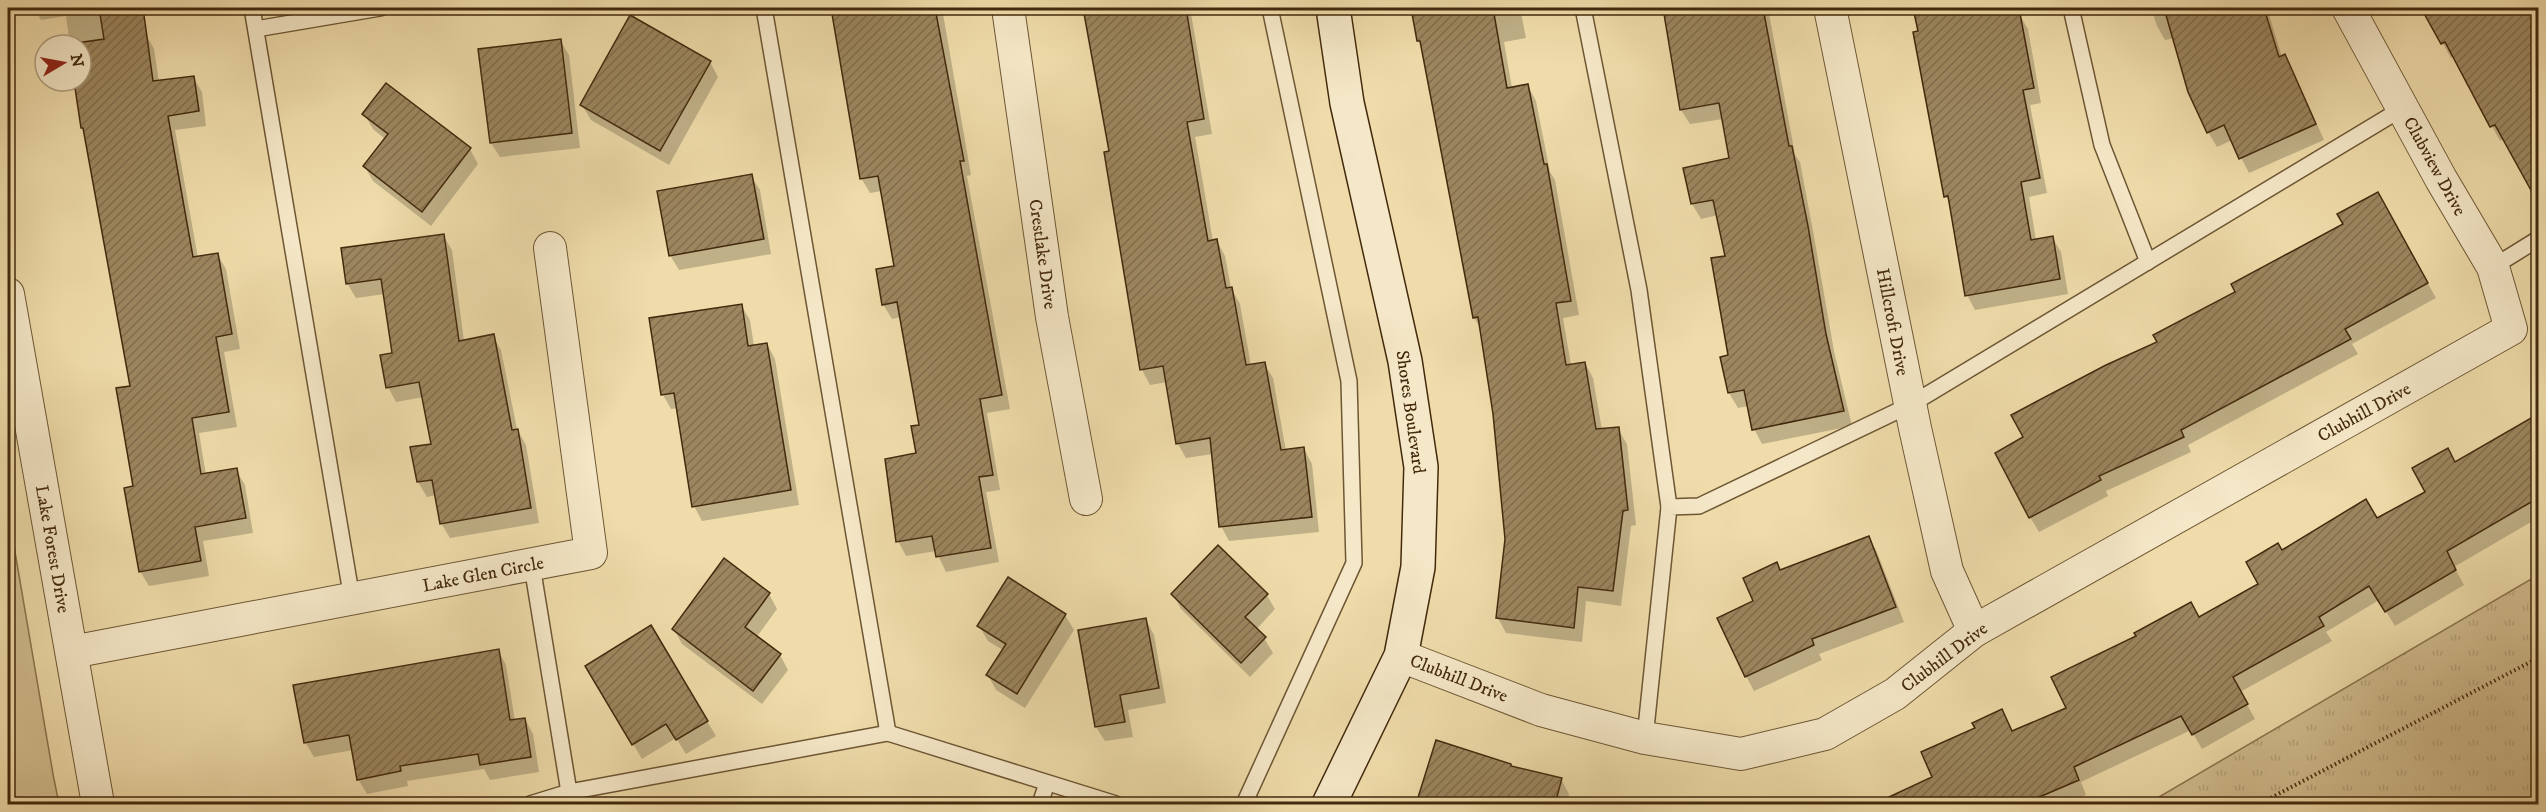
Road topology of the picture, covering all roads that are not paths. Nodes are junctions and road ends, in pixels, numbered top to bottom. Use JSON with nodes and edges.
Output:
{"nodes":[{"id":1,"x":252,"y":8,"type":"edge"},
{"id":2,"x":380,"y":8,"type":"edge"},
{"id":3,"x":764,"y":8,"type":"edge"},
{"id":4,"x":1008,"y":8,"type":"edge"},
{"id":5,"x":1270,"y":8,"type":"edge"},
{"id":6,"x":1333,"y":8,"type":"edge"},
{"id":7,"x":1583,"y":8,"type":"edge"},
{"id":8,"x":1830,"y":8,"type":"edge"},
{"id":9,"x":2071,"y":8,"type":"edge"},
{"id":10,"x":2348,"y":8,"type":"edge"},
{"id":11,"x":256,"y":29,"type":"junction"},
{"id":12,"x":2403,"y":108,"type":"junction"},
{"id":13,"x":2538,"y":239,"type":"edge"},
{"id":14,"x":550,"y":248,"type":"dead end"},
{"id":15,"x":2148,"y":262,"type":"junction"},
{"id":16,"x":2493,"y":267,"type":"junction"},
{"id":17,"x":8,"y":294,"type":"edge"},
{"id":18,"x":2511,"y":329,"type":"joint"},
{"id":19,"x":1910,"y":405,"type":"junction"},
{"id":20,"x":1086,"y":499,"type":"dead end"},
{"id":21,"x":1669,"y":507,"type":"junction"},
{"id":22,"x":532,"y":566,"type":"junction"},
{"id":23,"x":352,"y":599,"type":"junction"},
{"id":24,"x":1974,"y":631,"type":"junction"},
{"id":25,"x":72,"y":652,"type":"junction"},
{"id":26,"x":1401,"y":656,"type":"junction"},
{"id":27,"x":888,"y":733,"type":"junction"},
{"id":28,"x":1645,"y":738,"type":"junction"},
{"id":29,"x":1047,"y":783,"type":"junction"},
{"id":30,"x":569,"y":792,"type":"junction"},
{"id":31,"x":98,"y":804,"type":"edge"},
{"id":32,"x":530,"y":804,"type":"edge"},
{"id":33,"x":1040,"y":804,"type":"edge"},
{"id":34,"x":1116,"y":804,"type":"edge"},
{"id":35,"x":1244,"y":804,"type":"edge"},
{"id":36,"x":1329,"y":804,"type":"edge"}],
"edges":[{"from":1,"to":11,"type":"lane"},
{"from":2,"to":11,"type":"lane"},
{"from":3,"to":27,"type":"lane"},
{"from":4,"to":20,"type":"street","name":"Crestlake Drive"},
{"from":5,"to":35,"type":"lane"},
{"from":6,"to":26,"type":"street","name":"Shores Boulevard"},
{"from":7,"to":21,"type":"lane"},
{"from":8,"to":19,"type":"street","name":"Hillcroft Drive"},
{"from":9,"to":15,"type":"lane"},
{"from":10,"to":12,"type":"street","name":"Clubview Drive"},
{"from":11,"to":23,"type":"lane"},
{"from":12,"to":15,"type":"lane"},
{"from":12,"to":16,"type":"street","name":"Clubview Drive"},
{"from":13,"to":16,"type":"lane"},
{"from":14,"to":22,"type":"street","name":"Lake Glen Circle"},
{"from":15,"to":19,"type":"lane"},
{"from":16,"to":18,"type":"street","name":"Clubview Drive"},
{"from":17,"to":25,"type":"street","name":"Lake Forest Drive"},
{"from":18,"to":24,"type":"street","name":"Clubhill Drive"},
{"from":19,"to":21,"type":"lane"},
{"from":19,"to":24,"type":"street","name":"Hillcroft Drive"},
{"from":21,"to":28,"type":"lane"},
{"from":22,"to":23,"type":"street","name":"Lake Glen Circle"},
{"from":22,"to":30,"type":"lane"},
{"from":23,"to":25,"type":"street","name":"Lake Glen Circle"},
{"from":24,"to":28,"type":"street","name":"Clubhill Drive"},
{"from":25,"to":31,"type":"street","name":"Lake Forest Drive"},
{"from":26,"to":28,"type":"street","name":"Clubhill Drive"},
{"from":26,"to":36,"type":"street","name":"Shores Boulevard"},
{"from":27,"to":29,"type":"lane"},
{"from":27,"to":30,"type":"lane"},
{"from":29,"to":33,"type":"lane"},
{"from":29,"to":34,"type":"lane"},
{"from":30,"to":32,"type":"lane"}]}
